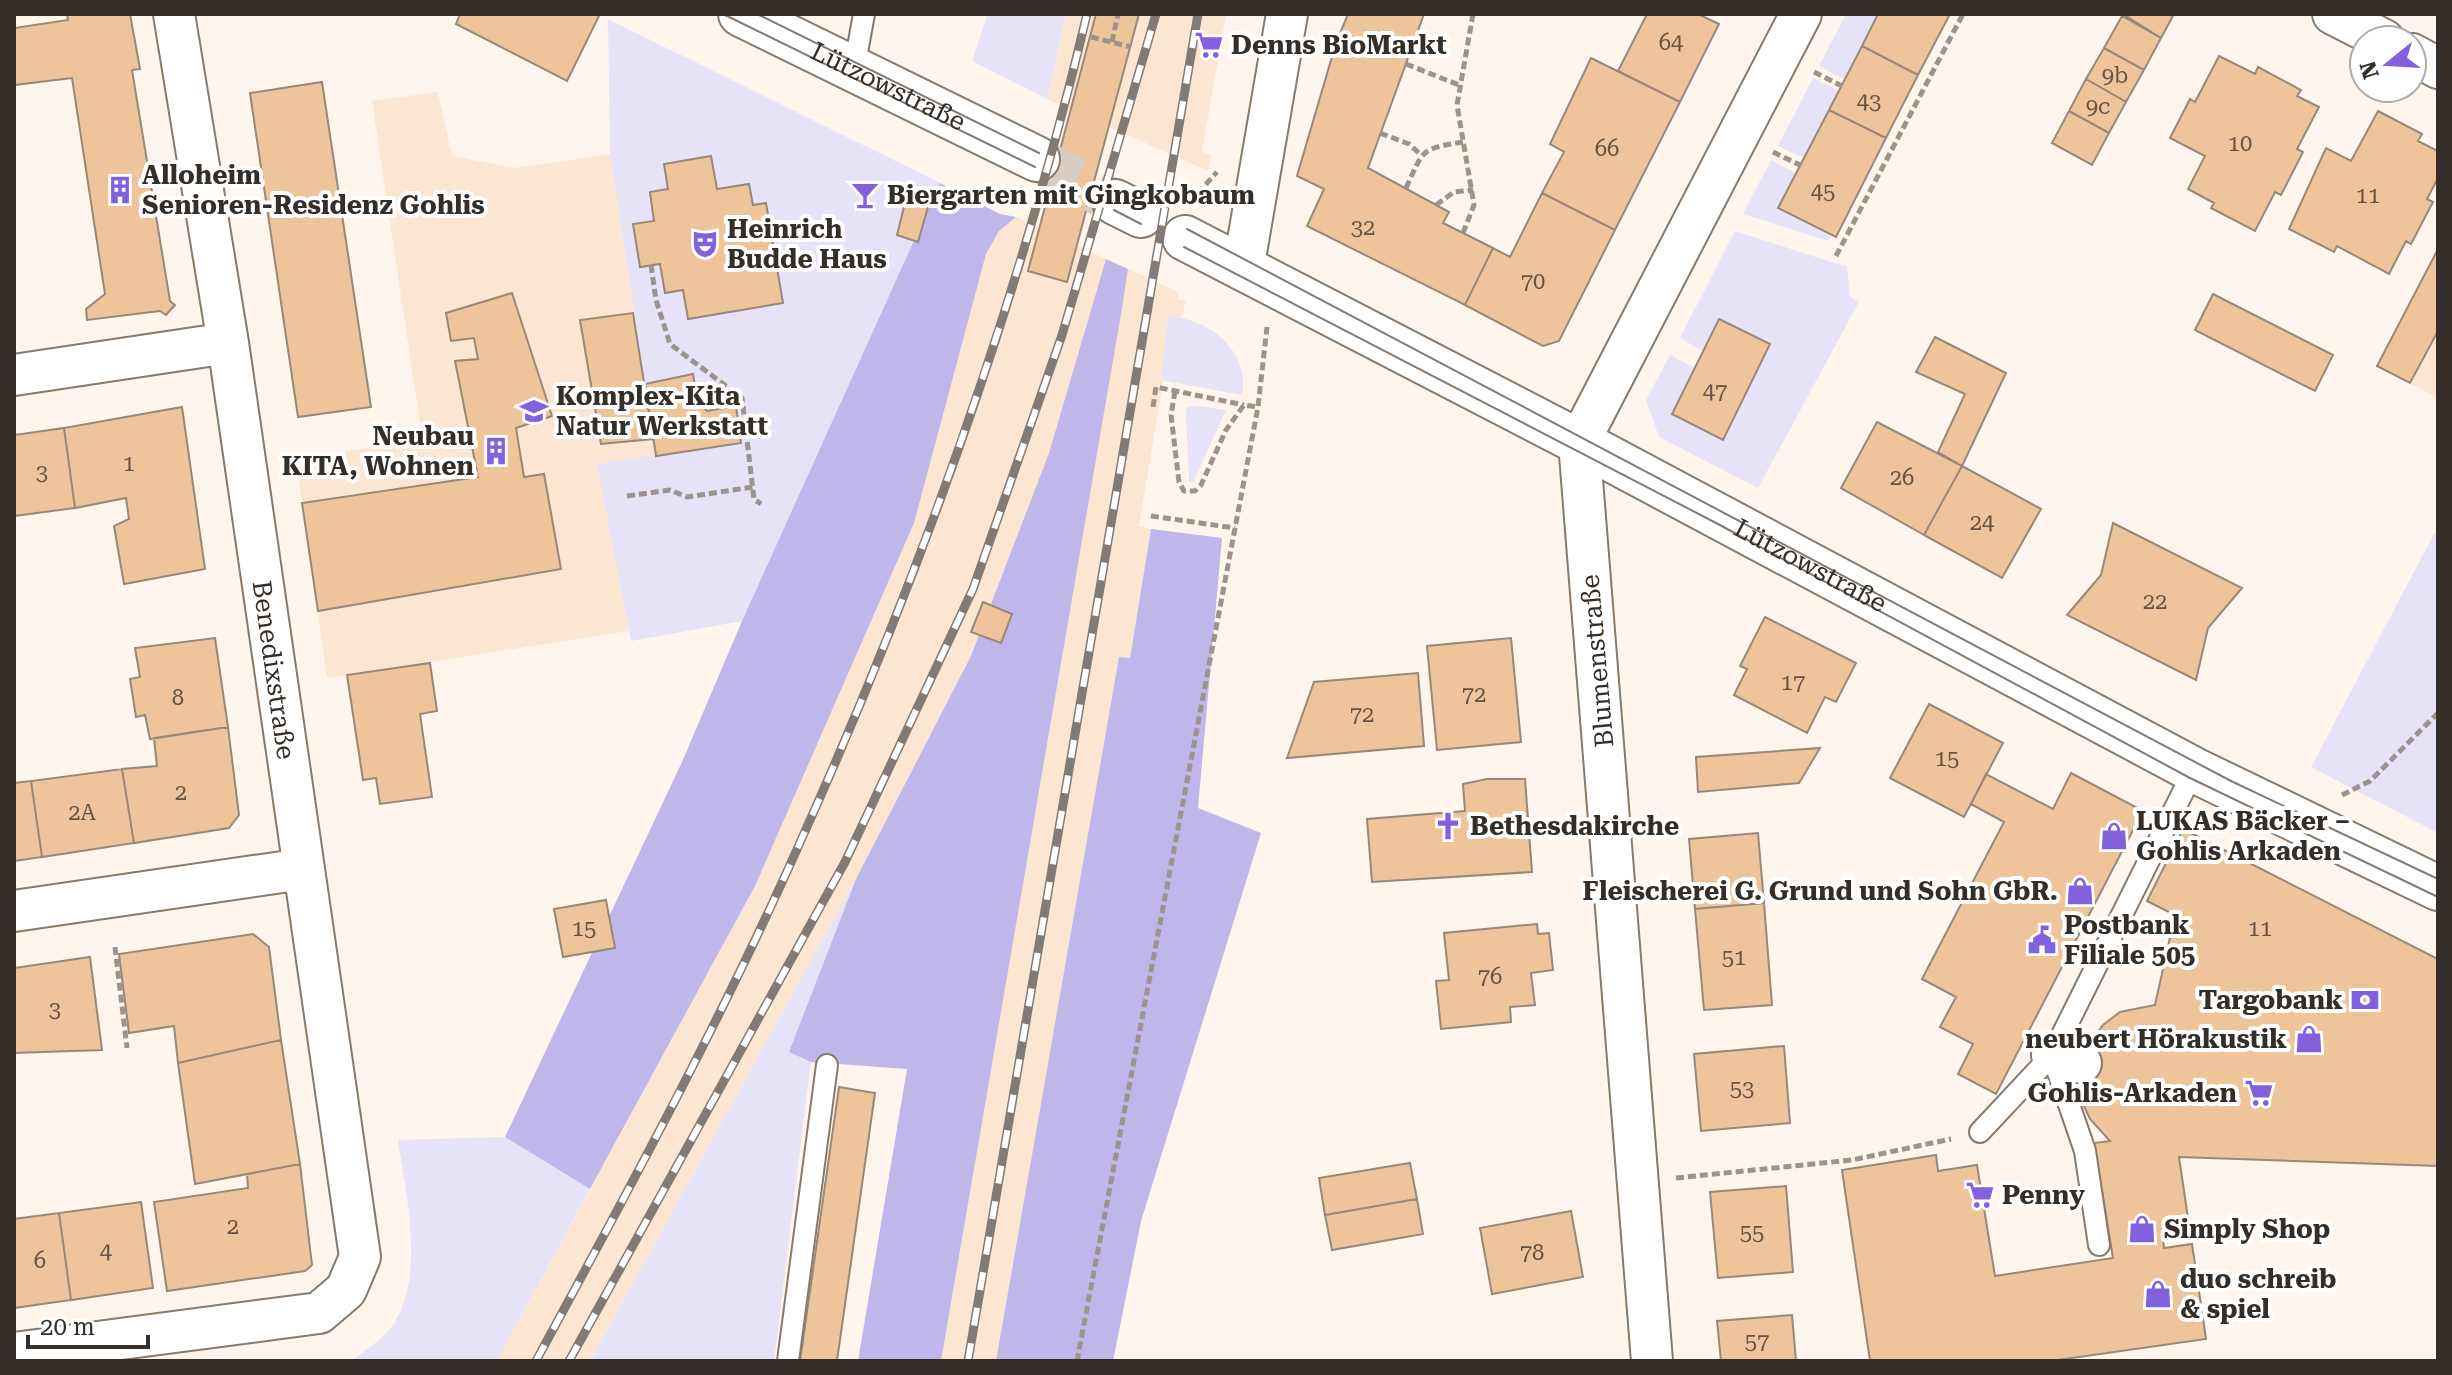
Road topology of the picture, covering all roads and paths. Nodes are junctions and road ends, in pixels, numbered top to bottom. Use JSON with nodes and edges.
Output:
{"nodes":[{"id":1,"x":174,"y":14,"type":"edge"},
{"id":2,"x":741,"y":14,"type":"edge"},
{"id":3,"x":864,"y":14,"type":"edge"},
{"id":4,"x":1118,"y":14,"type":"edge"},
{"id":5,"x":1287,"y":14,"type":"edge"},
{"id":6,"x":1473,"y":14,"type":"edge"},
{"id":7,"x":1801,"y":14,"type":"edge"},
{"id":8,"x":1963,"y":14,"type":"edge"},
{"id":9,"x":2333,"y":14,"type":"edge"},
{"id":10,"x":2353,"y":24,"type":"edge"},
{"id":11,"x":1091,"y":37,"type":"dead end"},
{"id":12,"x":1112,"y":42,"type":"junction"},
{"id":13,"x":1131,"y":47,"type":"dead end"},
{"id":14,"x":1406,"y":64,"type":"dead end"},
{"id":15,"x":854,"y":69,"type":"junction"},
{"id":16,"x":1809,"y":70,"type":"dead end"},
{"id":17,"x":1459,"y":85,"type":"junction"},
{"id":18,"x":1842,"y":86,"type":"dead end"},
{"id":19,"x":1380,"y":133,"type":"dead end"},
{"id":20,"x":1463,"y":142,"type":"junction"},
{"id":21,"x":1768,"y":150,"type":"dead end"},
{"id":22,"x":1421,"y":155,"type":"junction"},
{"id":23,"x":1037,"y":159,"type":"tunnel mouth"},
{"id":24,"x":1800,"y":165,"type":"dead end"},
{"id":25,"x":1406,"y":188,"type":"dead end"},
{"id":26,"x":1473,"y":190,"type":"junction"},
{"id":27,"x":1436,"y":205,"type":"dead end"},
{"id":28,"x":1463,"y":233,"type":"dead end"},
{"id":29,"x":1185,"y":238,"type":"dead end"},
{"id":30,"x":1836,"y":256,"type":"dead end"},
{"id":31,"x":651,"y":265,"type":"dead end"},
{"id":32,"x":1258,"y":277,"type":"junction"},
{"id":33,"x":228,"y":343,"type":"junction"},
{"id":34,"x":14,"y":375,"type":"edge"},
{"id":35,"x":1175,"y":391,"type":"junction"},
{"id":36,"x":1244,"y":405,"type":"junction"},
{"id":37,"x":1153,"y":407,"type":"dead end"},
{"id":38,"x":1258,"y":407,"type":"junction"},
{"id":39,"x":1579,"y":442,"type":"junction"},
{"id":40,"x":753,"y":487,"type":"junction"},
{"id":41,"x":627,"y":496,"type":"dead end"},
{"id":42,"x":761,"y":504,"type":"dead end"},
{"id":43,"x":1151,"y":516,"type":"dead end"},
{"id":44,"x":1235,"y":528,"type":"junction"},
{"id":45,"x":2438,"y":713,"type":"edge"},
{"id":46,"x":2194,"y":770,"type":"junction"},
{"id":47,"x":2339,"y":796,"type":"dead end"},
{"id":48,"x":303,"y":869,"type":"junction"},
{"id":49,"x":2438,"y":888,"type":"edge"},
{"id":50,"x":14,"y":911,"type":"edge"},
{"id":51,"x":115,"y":947,"type":"dead end"},
{"id":52,"x":127,"y":1048,"type":"dead end"},
{"id":53,"x":2066,"y":1059,"type":"junction"},
{"id":54,"x":827,"y":1065,"type":"dead end"},
{"id":55,"x":1980,"y":1132,"type":"joint"},
{"id":56,"x":1667,"y":1179,"type":"dead end"},
{"id":57,"x":2099,"y":1245,"type":"dead end"},
{"id":58,"x":14,"y":1353,"type":"edge"},
{"id":59,"x":788,"y":1361,"type":"edge"},
{"id":60,"x":1077,"y":1361,"type":"edge"},
{"id":61,"x":1652,"y":1361,"type":"edge"}],
"edges":[{"from":1,"to":33,"type":"street","name":"Benedixstraße"},
{"from":2,"to":15,"type":"main road","name":"Lützowstraße"},
{"from":3,"to":15,"type":"lane"},
{"from":4,"to":12,"type":"path"},
{"from":5,"to":32,"type":"street"},
{"from":6,"to":17,"type":"path"},
{"from":7,"to":39,"type":"street"},
{"from":8,"to":30,"type":"path"},
{"from":9,"to":10,"type":"street"},
{"from":11,"to":12,"type":"path"},
{"from":12,"to":13,"type":"path"},
{"from":14,"to":17,"type":"path"},
{"from":15,"to":23,"type":"main road","name":"Lützowstraße"},
{"from":16,"to":18,"type":"path"},
{"from":17,"to":20,"type":"path"},
{"from":19,"to":22,"type":"path"},
{"from":20,"to":22,"type":"path"},
{"from":20,"to":26,"type":"path"},
{"from":21,"to":24,"type":"path"},
{"from":22,"to":25,"type":"path"},
{"from":26,"to":27,"type":"path"},
{"from":26,"to":28,"type":"path"},
{"from":29,"to":32,"type":"main road","name":"Lützowstraße"},
{"from":31,"to":40,"type":"path"},
{"from":32,"to":38,"type":"path"},
{"from":32,"to":39,"type":"main road","name":"Lützowstraße"},
{"from":33,"to":34,"type":"street"},
{"from":33,"to":48,"type":"street","name":"Benedixstraße"},
{"from":35,"to":36,"type":"path"},
{"from":35,"to":36,"type":"path"},
{"from":35,"to":37,"type":"path"},
{"from":36,"to":38,"type":"path"},
{"from":38,"to":44,"type":"path"},
{"from":39,"to":46,"type":"main road","name":"Lützowstraße"},
{"from":39,"to":61,"type":"street","name":"Blumenstraße"},
{"from":40,"to":41,"type":"path"},
{"from":40,"to":42,"type":"path"},
{"from":43,"to":44,"type":"path"},
{"from":44,"to":60,"type":"path"},
{"from":45,"to":47,"type":"path"},
{"from":46,"to":49,"type":"main road","name":"Lützowstraße"},
{"from":46,"to":53,"type":"lane"},
{"from":48,"to":50,"type":"street"},
{"from":48,"to":58,"type":"street","name":"Benedixstraße"},
{"from":51,"to":52,"type":"path"},
{"from":53,"to":55,"type":"lane"},
{"from":53,"to":57,"type":"lane"},
{"from":54,"to":59,"type":"lane"},
{"from":55,"to":56,"type":"path"}]}
